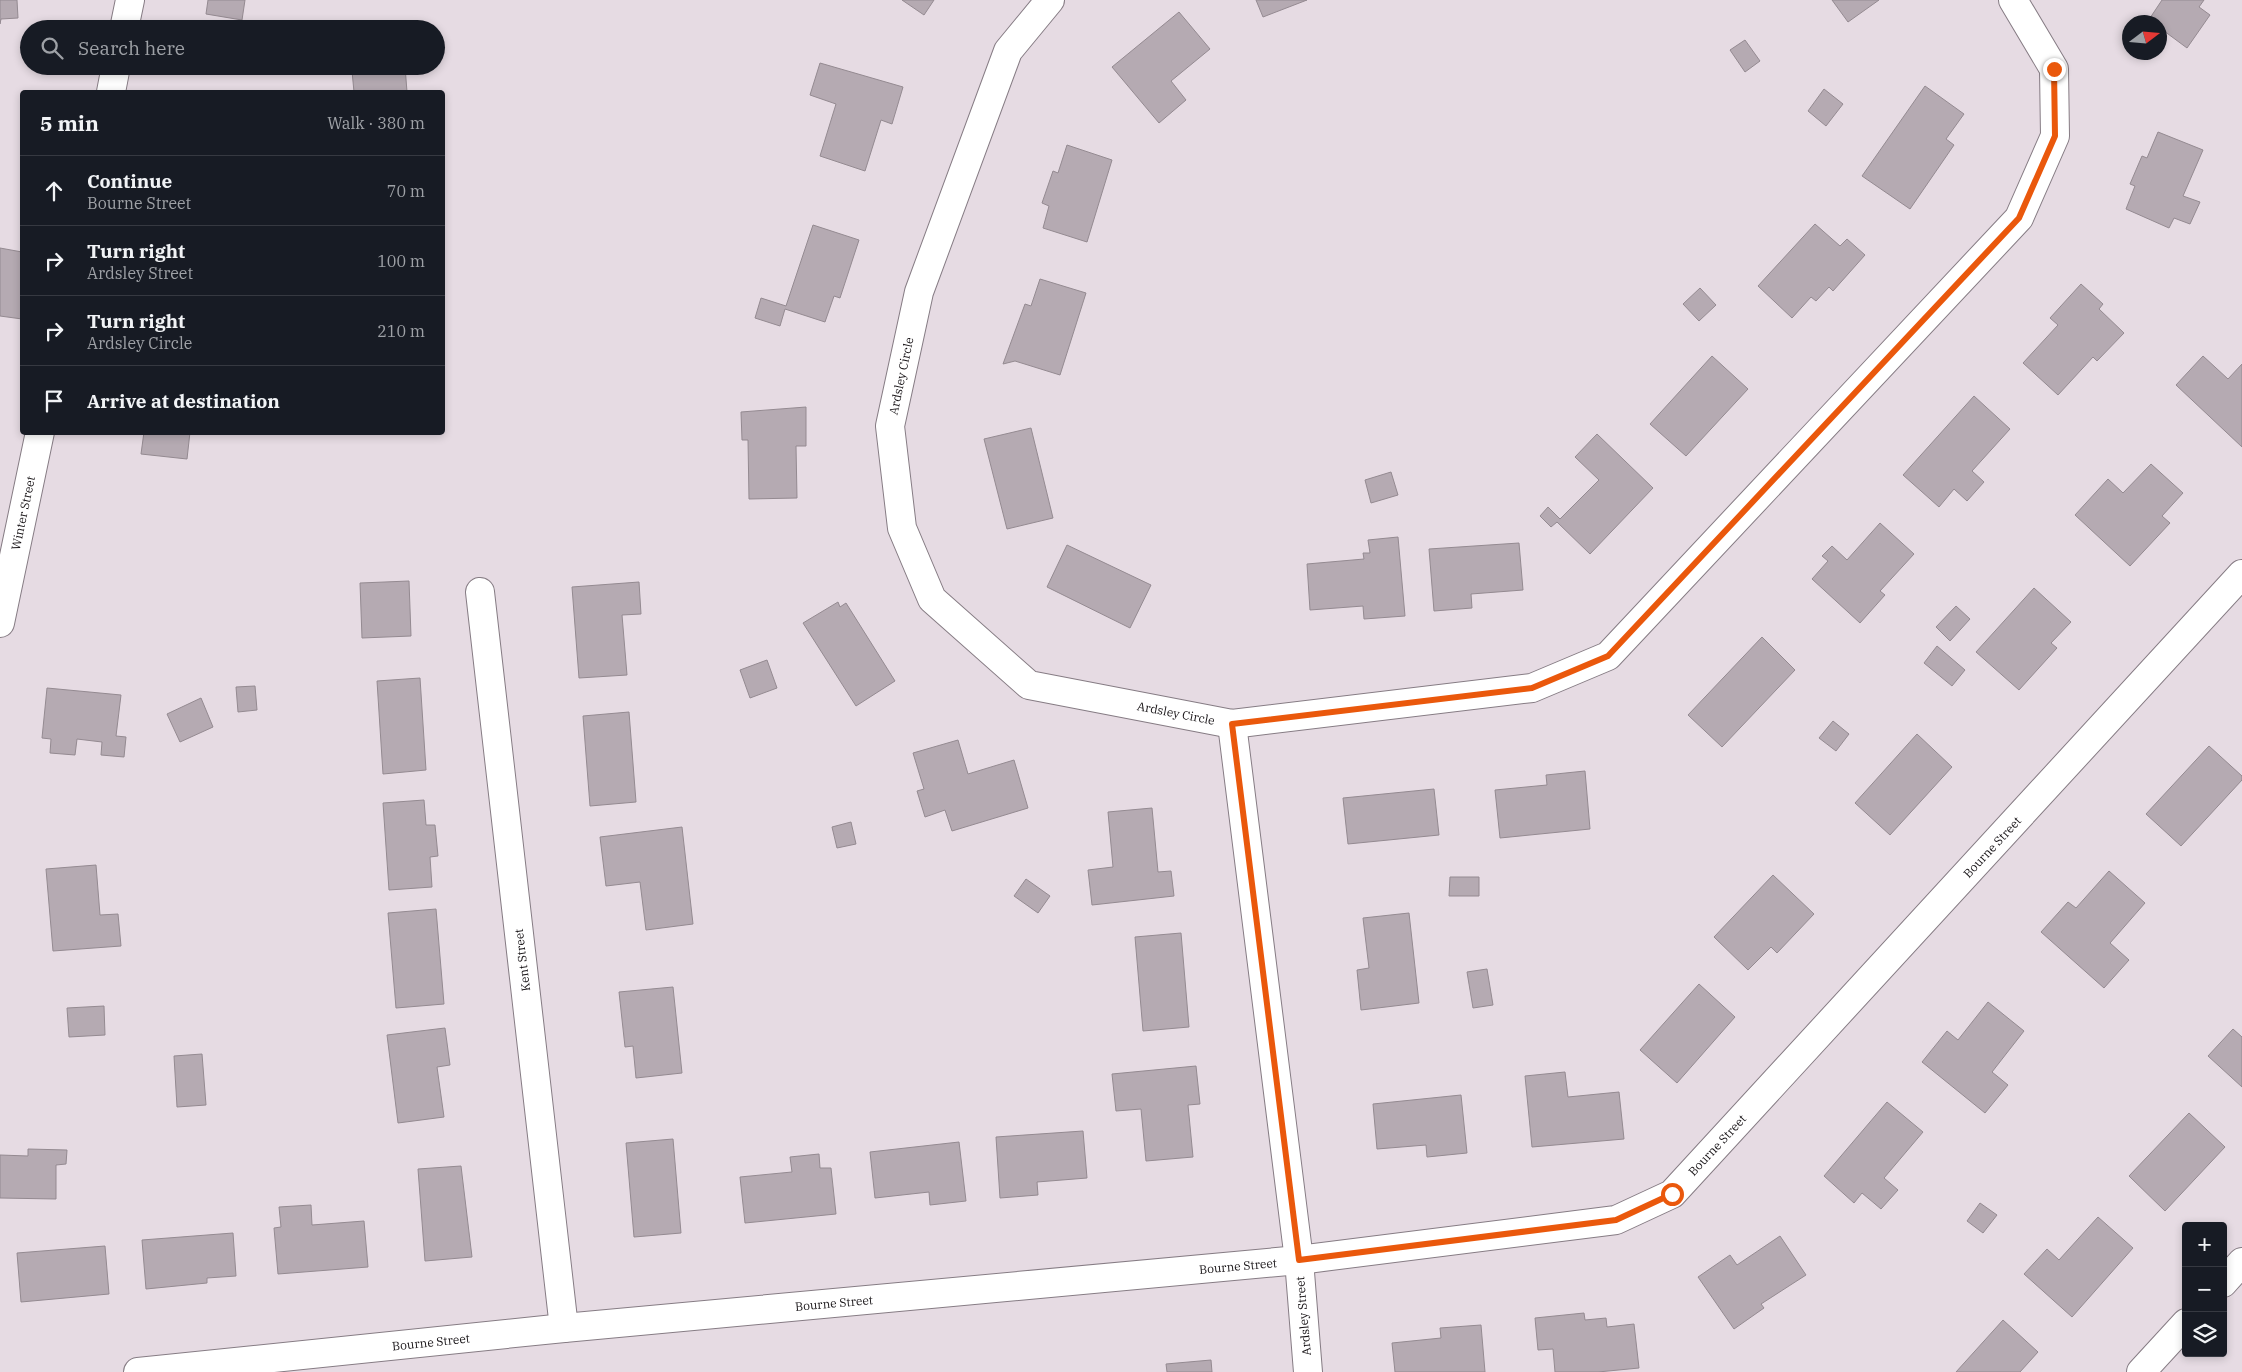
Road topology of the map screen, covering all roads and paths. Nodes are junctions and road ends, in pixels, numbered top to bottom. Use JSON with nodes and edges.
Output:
{"nodes":[{"id":1,"x":130,"y":0,"type":"edge"},
{"id":2,"x":1050,"y":0,"type":"edge"},
{"id":3,"x":2013,"y":0,"type":"edge"},
{"id":4,"x":126,"y":20,"type":"edge"},
{"id":5,"x":114,"y":75,"type":"edge"},
{"id":6,"x":111,"y":90,"type":"edge"},
{"id":7,"x":39,"y":435,"type":"edge"},
{"id":8,"x":2242,"y":574,"type":"edge"},
{"id":9,"x":480,"y":592,"type":"dead end"},
{"id":10,"x":0,"y":624,"type":"edge"},
{"id":11,"x":1232,"y":724,"type":"junction"},
{"id":12,"x":1299,"y":1260,"type":"junction"},
{"id":13,"x":2242,"y":1262,"type":"edge"},
{"id":14,"x":2227,"y":1279,"type":"edge"},
{"id":15,"x":2182,"y":1327,"type":"edge"},
{"id":16,"x":564,"y":1328,"type":"junction"},
{"id":17,"x":138,"y":1372,"type":"edge"},
{"id":18,"x":1308,"y":1372,"type":"edge"},
{"id":19,"x":2141,"y":1372,"type":"edge"}],
"edges":[{"from":1,"to":4,"type":"street"},
{"from":2,"to":11,"type":"street","name":"Ardsley Circle"},
{"from":3,"to":11,"type":"street","name":"Ardsley Circle"},
{"from":5,"to":6,"type":"street"},
{"from":7,"to":10,"type":"street","name":"Winter Street"},
{"from":8,"to":12,"type":"street","name":"Bourne Street"},
{"from":9,"to":16,"type":"street","name":"Kent Street"},
{"from":11,"to":12,"type":"street","name":"Ardsley Street"},
{"from":12,"to":16,"type":"street","name":"Bourne Street"},
{"from":12,"to":18,"type":"street","name":"Ardsley Street"},
{"from":13,"to":14,"type":"street"},
{"from":15,"to":19,"type":"street"},
{"from":16,"to":17,"type":"street","name":"Bourne Street"}]}
